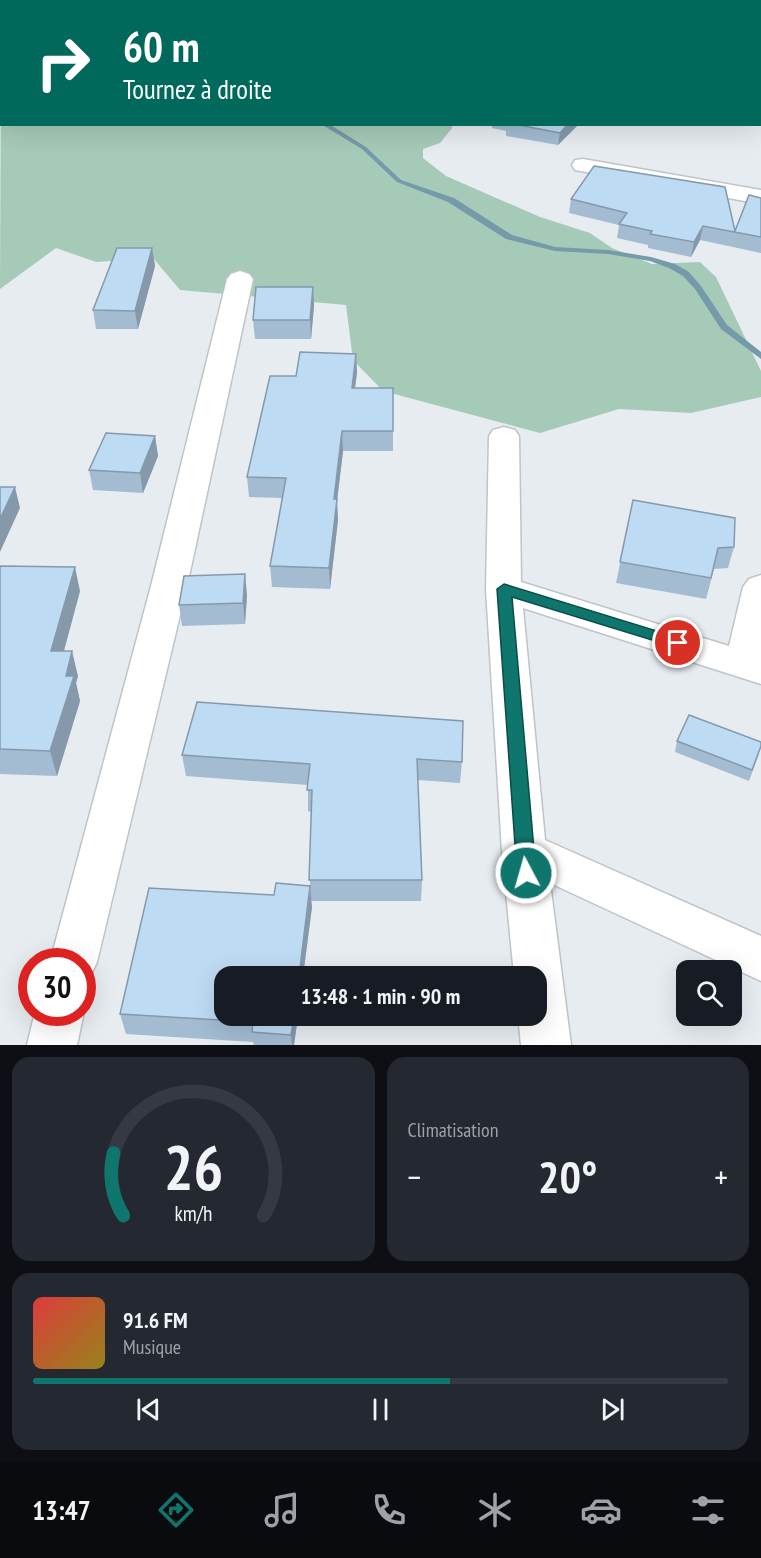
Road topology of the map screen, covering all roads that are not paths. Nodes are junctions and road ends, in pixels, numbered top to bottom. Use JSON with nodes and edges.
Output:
{"nodes":[{"id":1,"x":582,"y":165,"type":"dead end"},
{"id":2,"x":761,"y":197,"type":"edge"},
{"id":3,"x":240,"y":279,"type":"dead end"},
{"id":4,"x":504,"y":436,"type":"dead end"},
{"id":5,"x":761,"y":587,"type":"edge"},
{"id":6,"x":504,"y":589,"type":"junction"},
{"id":7,"x":752,"y":667,"type":"edge"},
{"id":8,"x":524,"y":851,"type":"junction"},
{"id":9,"x":77,"y":948,"type":"edge"},
{"id":10,"x":761,"y":959,"type":"edge"},
{"id":11,"x":57,"y":1026,"type":"edge"},
{"id":12,"x":52,"y":1045,"type":"edge"},
{"id":13,"x":546,"y":1045,"type":"edge"}],
"edges":[{"from":1,"to":2,"type":"street"},
{"from":3,"to":9,"type":"street"},
{"from":4,"to":6,"type":"street"},
{"from":5,"to":7,"type":"street"},
{"from":6,"to":7,"type":"street"},
{"from":6,"to":8,"type":"street"},
{"from":8,"to":10,"type":"street"},
{"from":8,"to":13,"type":"street"},
{"from":11,"to":12,"type":"street"}]}
